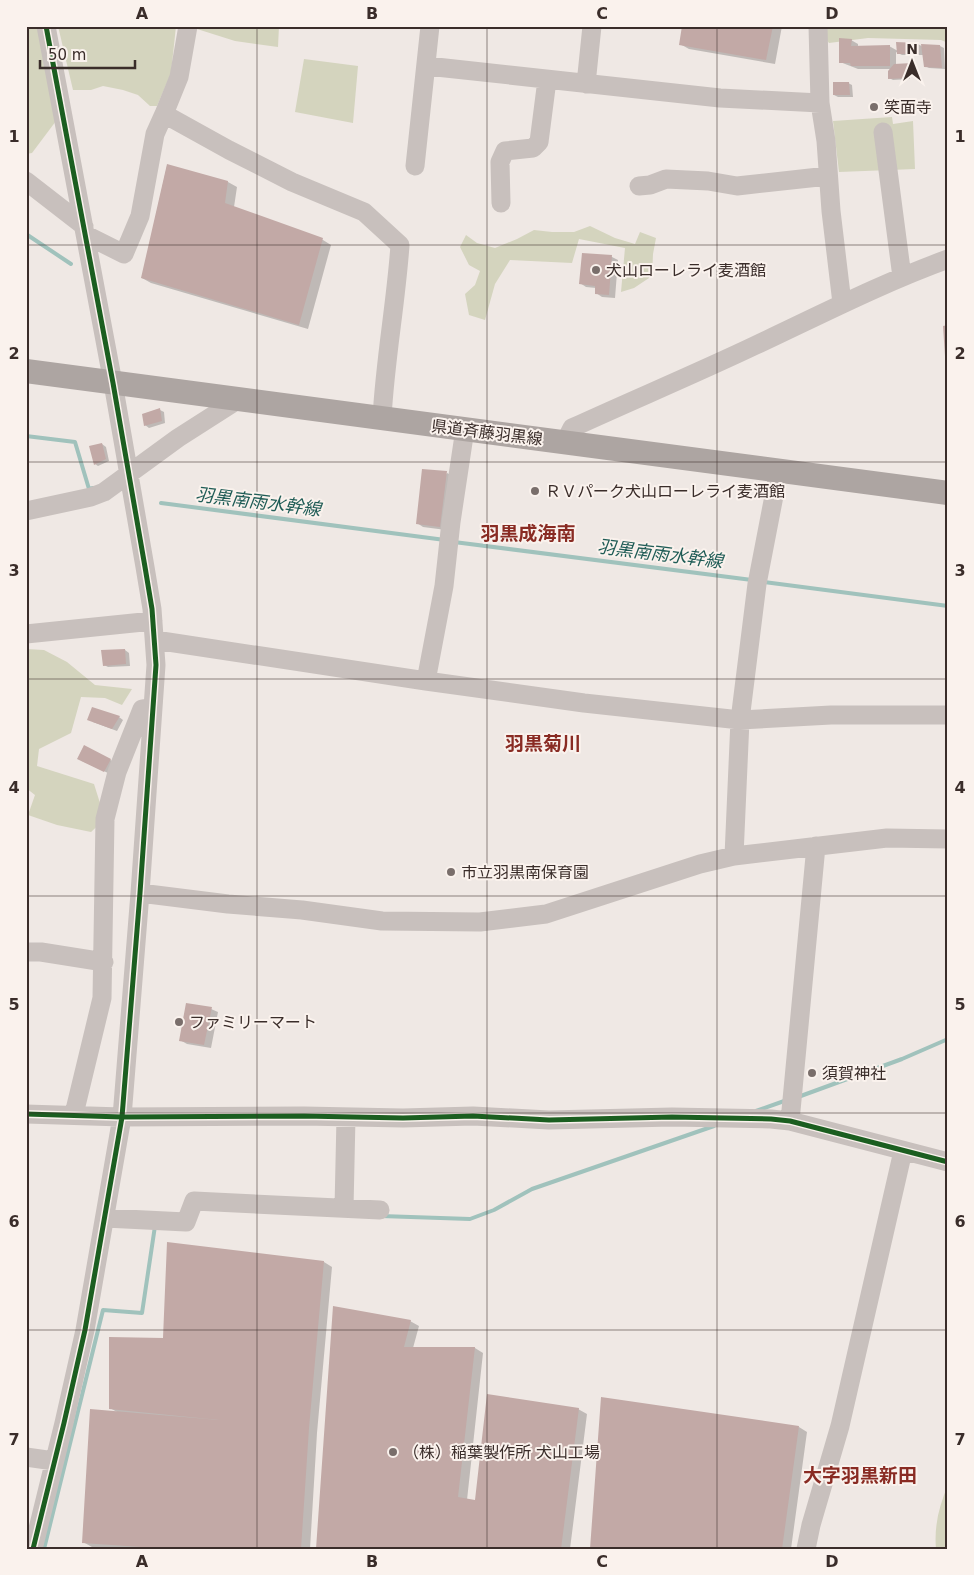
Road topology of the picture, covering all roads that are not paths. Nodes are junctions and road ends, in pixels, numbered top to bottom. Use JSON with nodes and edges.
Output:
{"nodes":[{"id":1,"x":46,"y":26,"type":"edge"},
{"id":2,"x":188,"y":26,"type":"edge"},
{"id":3,"x":430,"y":26,"type":"edge"},
{"id":4,"x":592,"y":26,"type":"edge"},
{"id":5,"x":818,"y":26,"type":"edge"},
{"id":6,"x":427,"y":66,"type":"junction"},
{"id":7,"x":547,"y":80,"type":"junction"},
{"id":8,"x":586,"y":84,"type":"junction"},
{"id":9,"x":820,"y":103,"type":"junction"},
{"id":10,"x":164,"y":114,"type":"junction"},
{"id":11,"x":883,"y":132,"type":"dead end"},
{"id":12,"x":415,"y":166,"type":"dead end"},
{"id":13,"x":828,"y":176,"type":"junction"},
{"id":14,"x":26,"y":181,"type":"edge"},
{"id":15,"x":639,"y":186,"type":"dead end"},
{"id":16,"x":501,"y":203,"type":"dead end"},
{"id":17,"x":85,"y":231,"type":"junction"},
{"id":18,"x":948,"y":259,"type":"edge"},
{"id":19,"x":902,"y":277,"type":"junction"},
{"id":20,"x":842,"y":303,"type":"junction"},
{"id":21,"x":26,"y":371,"type":"edge"},
{"id":22,"x":114,"y":383,"type":"junction"},
{"id":23,"x":239,"y":400,"type":"junction"},
{"id":24,"x":382,"y":418,"type":"junction"},
{"id":25,"x":465,"y":429,"type":"junction"},
{"id":26,"x":565,"y":442,"type":"junction"},
{"id":27,"x":779,"y":470,"type":"junction"},
{"id":28,"x":129,"y":474,"type":"junction"},
{"id":29,"x":948,"y":493,"type":"edge"},
{"id":30,"x":26,"y":511,"type":"edge"},
{"id":31,"x":154,"y":631,"type":"junction"},
{"id":32,"x":26,"y":634,"type":"edge"},
{"id":33,"x":426,"y":682,"type":"junction"},
{"id":34,"x":153,"y":707,"type":"junction"},
{"id":35,"x":948,"y":714,"type":"edge"},
{"id":36,"x":740,"y":720,"type":"junction"},
{"id":37,"x":948,"y":839,"type":"edge"},
{"id":38,"x":816,"y":846,"type":"junction"},
{"id":39,"x":734,"y":856,"type":"junction"},
{"id":40,"x":140,"y":893,"type":"junction"},
{"id":41,"x":26,"y":952,"type":"edge"},
{"id":42,"x":104,"y":962,"type":"junction"},
{"id":43,"x":26,"y":1114,"type":"edge"},
{"id":44,"x":74,"y":1114,"type":"junction"},
{"id":45,"x":122,"y":1117,"type":"junction"},
{"id":46,"x":346,"y":1117,"type":"junction"},
{"id":47,"x":790,"y":1121,"type":"junction"},
{"id":48,"x":903,"y":1151,"type":"junction"},
{"id":49,"x":948,"y":1162,"type":"edge"},
{"id":50,"x":344,"y":1208,"type":"junction"},
{"id":51,"x":380,"y":1210,"type":"dead end"},
{"id":52,"x":105,"y":1218,"type":"junction"},
{"id":53,"x":26,"y":1456,"type":"edge"},
{"id":54,"x":54,"y":1461,"type":"junction"},
{"id":55,"x":32,"y":1549,"type":"edge"},
{"id":56,"x":806,"y":1549,"type":"edge"}],
"edges":[{"from":1,"to":17,"type":"street"},
{"from":2,"to":10,"type":"street"},
{"from":3,"to":6,"type":"street"},
{"from":4,"to":8,"type":"street"},
{"from":5,"to":9,"type":"street"},
{"from":6,"to":7,"type":"street"},
{"from":6,"to":12,"type":"street"},
{"from":7,"to":8,"type":"street"},
{"from":7,"to":16,"type":"street"},
{"from":8,"to":9,"type":"street"},
{"from":9,"to":13,"type":"street"},
{"from":10,"to":17,"type":"street"},
{"from":10,"to":24,"type":"street"},
{"from":11,"to":19,"type":"street"},
{"from":13,"to":15,"type":"street"},
{"from":13,"to":20,"type":"street"},
{"from":14,"to":17,"type":"street"},
{"from":17,"to":22,"type":"street"},
{"from":18,"to":19,"type":"street"},
{"from":19,"to":20,"type":"street"},
{"from":20,"to":26,"type":"street"},
{"from":21,"to":22,"type":"main road","name":"県道斉藤羽黒線"},
{"from":22,"to":23,"type":"main road","name":"県道斉藤羽黒線"},
{"from":22,"to":28,"type":"street"},
{"from":23,"to":24,"type":"main road","name":"県道斉藤羽黒線"},
{"from":23,"to":28,"type":"street"},
{"from":24,"to":25,"type":"main road","name":"県道斉藤羽黒線"},
{"from":25,"to":26,"type":"main road","name":"県道斉藤羽黒線"},
{"from":25,"to":33,"type":"street"},
{"from":26,"to":27,"type":"main road","name":"県道斉藤羽黒線"},
{"from":27,"to":29,"type":"main road","name":"県道斉藤羽黒線"},
{"from":27,"to":36,"type":"street"},
{"from":28,"to":30,"type":"street"},
{"from":28,"to":31,"type":"street"},
{"from":31,"to":32,"type":"street"},
{"from":31,"to":33,"type":"street"},
{"from":31,"to":34,"type":"street"},
{"from":33,"to":36,"type":"street"},
{"from":34,"to":40,"type":"street"},
{"from":34,"to":42,"type":"street"},
{"from":35,"to":36,"type":"street"},
{"from":36,"to":39,"type":"street"},
{"from":37,"to":38,"type":"street"},
{"from":38,"to":39,"type":"street"},
{"from":38,"to":47,"type":"street"},
{"from":39,"to":40,"type":"street"},
{"from":40,"to":45,"type":"street"},
{"from":41,"to":42,"type":"street"},
{"from":42,"to":44,"type":"street"},
{"from":43,"to":44,"type":"street"},
{"from":44,"to":45,"type":"street"},
{"from":45,"to":46,"type":"street"},
{"from":45,"to":52,"type":"street"},
{"from":46,"to":47,"type":"street"},
{"from":46,"to":50,"type":"street"},
{"from":47,"to":48,"type":"street"},
{"from":48,"to":49,"type":"street"},
{"from":48,"to":56,"type":"street"},
{"from":50,"to":51,"type":"street"},
{"from":50,"to":52,"type":"street"},
{"from":52,"to":54,"type":"street"},
{"from":53,"to":54,"type":"street"},
{"from":54,"to":55,"type":"street"}]}
